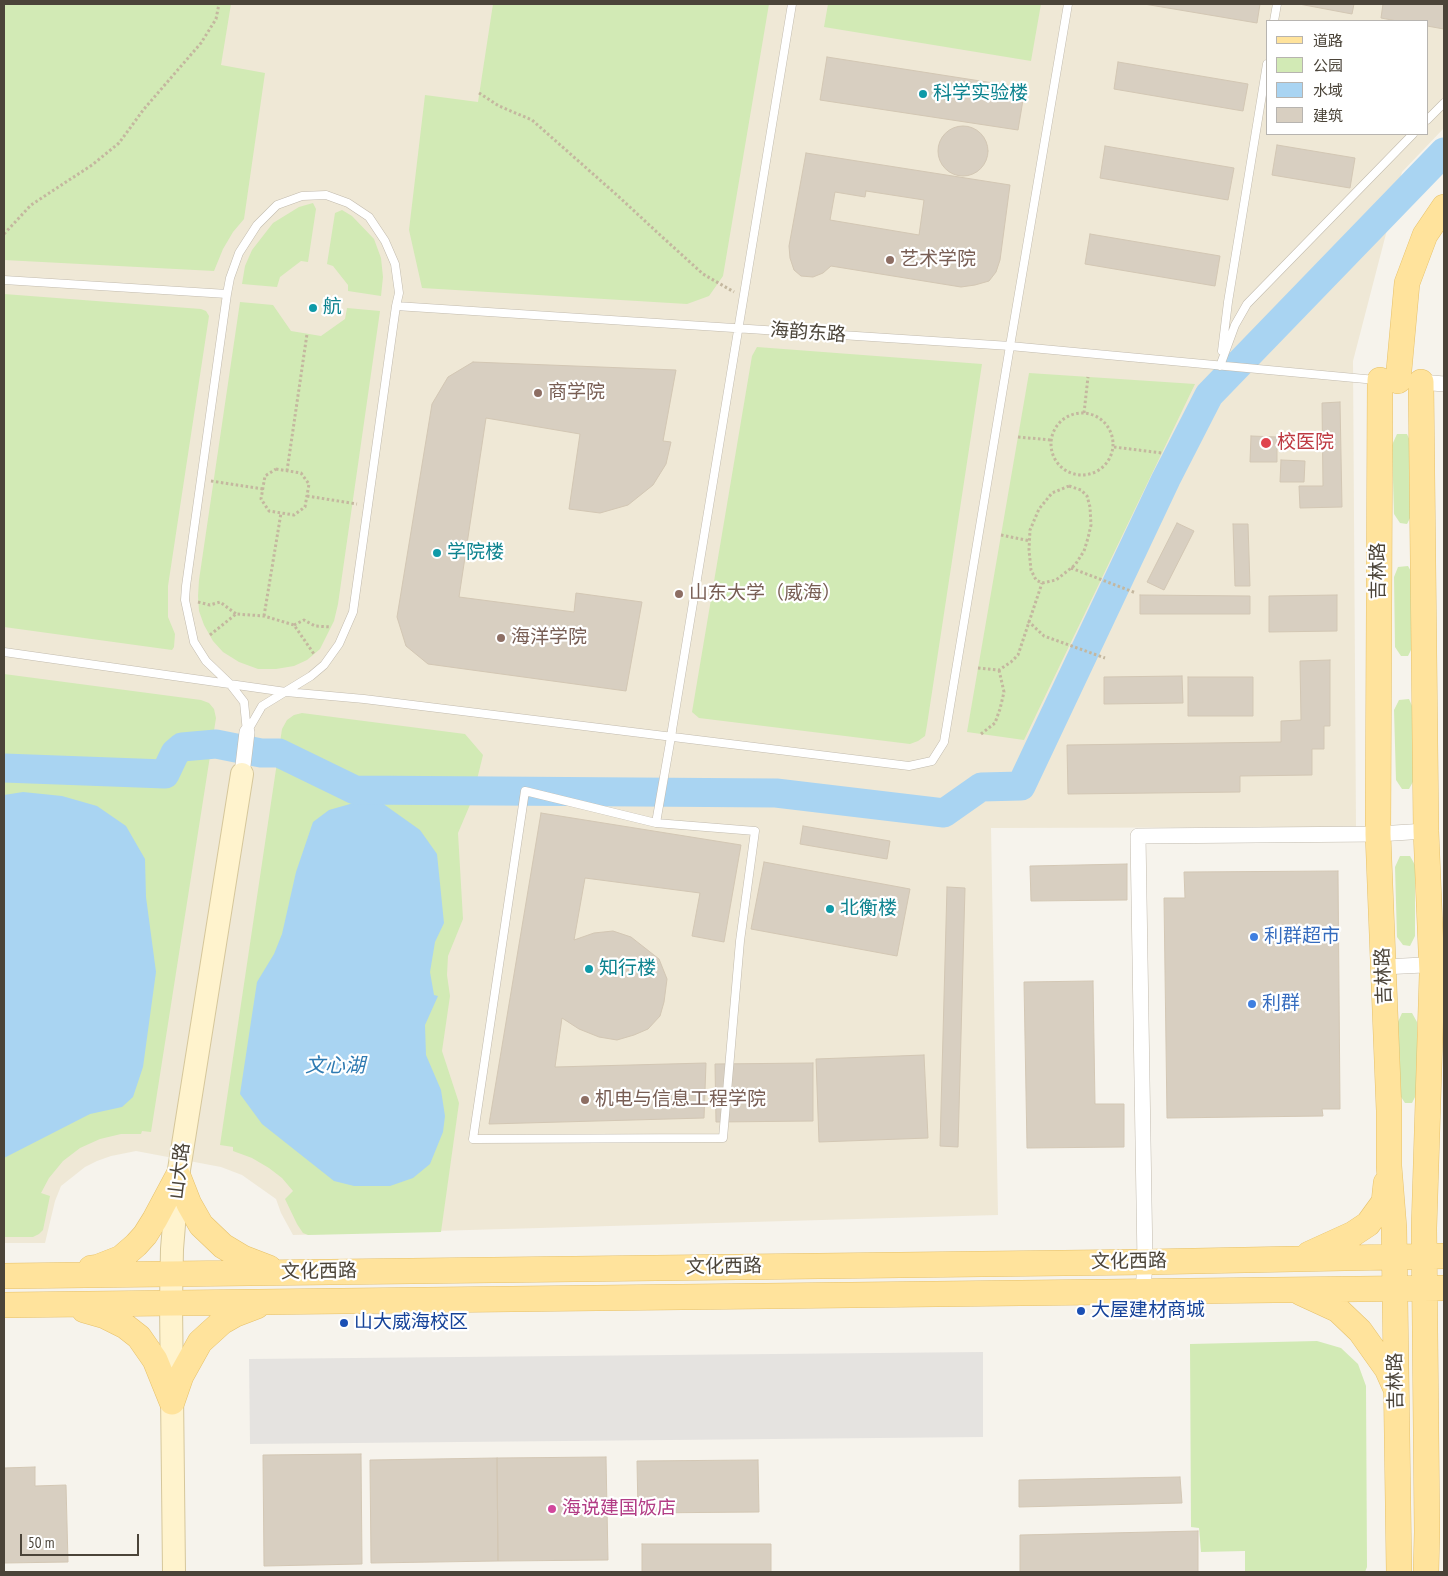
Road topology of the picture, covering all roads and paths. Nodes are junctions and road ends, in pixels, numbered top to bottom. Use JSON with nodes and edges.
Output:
{"nodes":[{"id":1,"x":219,"y":4,"type":"edge"},
{"id":2,"x":792,"y":4,"type":"edge"},
{"id":3,"x":1068,"y":4,"type":"edge"},
{"id":4,"x":1277,"y":4,"type":"edge"},
{"id":5,"x":1274,"y":20,"type":"edge"},
{"id":6,"x":1266,"y":70,"type":"edge"},
{"id":7,"x":479,"y":93,"type":"dead end"},
{"id":8,"x":1444,"y":103,"type":"edge"},
{"id":9,"x":1428,"y":119,"type":"edge"},
{"id":10,"x":1412,"y":135,"type":"edge"},
{"id":11,"x":1444,"y":207,"type":"edge"},
{"id":12,"x":4,"y":234,"type":"edge"},
{"id":13,"x":4,"y":280,"type":"edge"},
{"id":14,"x":227,"y":294,"type":"junction"},
{"id":15,"x":743,"y":297,"type":"junction"},
{"id":16,"x":396,"y":306,"type":"junction"},
{"id":17,"x":738,"y":329,"type":"junction"},
{"id":18,"x":306,"y":334,"type":"dead end"},
{"id":19,"x":1010,"y":346,"type":"junction"},
{"id":20,"x":1220,"y":366,"type":"junction"},
{"id":21,"x":1088,"y":377,"type":"dead end"},
{"id":22,"x":1410,"y":382,"type":"edge"},
{"id":23,"x":1084,"y":413,"type":"junction"},
{"id":24,"x":1018,"y":437,"type":"dead end"},
{"id":25,"x":1051,"y":440,"type":"junction"},
{"id":26,"x":1114,"y":447,"type":"junction"},
{"id":27,"x":1162,"y":453,"type":"dead end"},
{"id":28,"x":287,"y":471,"type":"junction"},
{"id":29,"x":201,"y":480,"type":"junction"},
{"id":30,"x":263,"y":489,"type":"junction"},
{"id":31,"x":307,"y":496,"type":"junction"},
{"id":32,"x":368,"y":506,"type":"junction"},
{"id":33,"x":281,"y":513,"type":"junction"},
{"id":34,"x":1001,"y":535,"type":"dead end"},
{"id":35,"x":1030,"y":542,"type":"junction"},
{"id":36,"x":1071,"y":568,"type":"junction"},
{"id":37,"x":1042,"y":583,"type":"junction"},
{"id":38,"x":1136,"y":593,"type":"dead end"},
{"id":39,"x":198,"y":602,"type":"dead end"},
{"id":40,"x":236,"y":614,"type":"junction"},
{"id":41,"x":264,"y":616,"type":"junction"},
{"id":42,"x":1028,"y":621,"type":"junction"},
{"id":43,"x":294,"y":625,"type":"junction"},
{"id":44,"x":331,"y":627,"type":"dead end"},
{"id":45,"x":210,"y":636,"type":"dead end"},
{"id":46,"x":4,"y":652,"type":"edge"},
{"id":47,"x":314,"y":654,"type":"dead end"},
{"id":48,"x":1105,"y":658,"type":"dead end"},
{"id":49,"x":206,"y":661,"type":"junction"},
{"id":50,"x":978,"y":668,"type":"dead end"},
{"id":51,"x":999,"y":670,"type":"junction"},
{"id":52,"x":311,"y":676,"type":"junction"},
{"id":53,"x":230,"y":684,"type":"junction"},
{"id":54,"x":256,"y":687,"type":"junction"},
{"id":55,"x":286,"y":692,"type":"junction"},
{"id":56,"x":247,"y":732,"type":"junction"},
{"id":57,"x":672,"y":734,"type":"junction"},
{"id":58,"x":981,"y":734,"type":"dead end"},
{"id":59,"x":242,"y":774,"type":"joint"},
{"id":60,"x":656,"y":823,"type":"junction"},
{"id":61,"x":1426,"y":831,"type":"junction"},
{"id":62,"x":1378,"y":834,"type":"junction"},
{"id":63,"x":1437,"y":964,"type":"edge"},
{"id":64,"x":1383,"y":968,"type":"junction"},
{"id":65,"x":1389,"y":1166,"type":"junction"},
{"id":66,"x":1426,"y":1170,"type":"junction"},
{"id":67,"x":178,"y":1176,"type":"junction"},
{"id":68,"x":1444,"y":1220,"type":"edge"},
{"id":69,"x":1434,"y":1256,"type":"edge"},
{"id":70,"x":1395,"y":1257,"type":"junction"},
{"id":71,"x":1296,"y":1259,"type":"junction"},
{"id":72,"x":1145,"y":1262,"type":"junction"},
{"id":73,"x":281,"y":1273,"type":"junction"},
{"id":74,"x":172,"y":1274,"type":"junction"},
{"id":75,"x":46,"y":1275,"type":"junction"},
{"id":76,"x":4,"y":1276,"type":"edge"},
{"id":77,"x":1395,"y":1288,"type":"junction"},
{"id":78,"x":1434,"y":1288,"type":"edge"},
{"id":79,"x":1294,"y":1290,"type":"junction"},
{"id":80,"x":1143,"y":1292,"type":"junction"},
{"id":81,"x":287,"y":1302,"type":"junction"},
{"id":82,"x":171,"y":1303,"type":"junction"},
{"id":83,"x":41,"y":1304,"type":"junction"},
{"id":84,"x":4,"y":1305,"type":"edge"},
{"id":85,"x":1444,"y":1349,"type":"edge"},
{"id":86,"x":1396,"y":1390,"type":"junction"},
{"id":87,"x":1426,"y":1396,"type":"junction"},
{"id":88,"x":172,"y":1402,"type":"junction"},
{"id":89,"x":174,"y":1572,"type":"edge"},
{"id":90,"x":1399,"y":1572,"type":"edge"},
{"id":91,"x":1426,"y":1572,"type":"edge"}],
"edges":[{"from":1,"to":12,"type":"path"},
{"from":2,"to":15,"type":"lane"},
{"from":3,"to":19,"type":"lane"},
{"from":4,"to":5,"type":"lane"},
{"from":6,"to":20,"type":"lane"},
{"from":7,"to":15,"type":"path"},
{"from":8,"to":9,"type":"lane"},
{"from":10,"to":20,"type":"lane"},
{"from":11,"to":22,"type":"main road","name":"吉林路"},
{"from":13,"to":14,"type":"lane"},
{"from":14,"to":16,"type":"lane"},
{"from":14,"to":29,"type":"lane"},
{"from":15,"to":17,"type":"lane"},
{"from":16,"to":17,"type":"lane","name":"海韵东路"},
{"from":16,"to":32,"type":"lane"},
{"from":17,"to":19,"type":"lane","name":"海韵东路"},
{"from":17,"to":57,"type":"lane"},
{"from":18,"to":28,"type":"path"},
{"from":19,"to":20,"type":"lane","name":"海韵东路"},
{"from":19,"to":57,"type":"lane"},
{"from":20,"to":22,"type":"lane","name":"海韵东路"},
{"from":21,"to":23,"type":"path"},
{"from":22,"to":61,"type":"main road","name":"吉林路"},
{"from":22,"to":62,"type":"main road","name":"吉林路"},
{"from":23,"to":25,"type":"path"},
{"from":23,"to":26,"type":"path"},
{"from":24,"to":25,"type":"path"},
{"from":25,"to":26,"type":"path"},
{"from":26,"to":27,"type":"path"},
{"from":28,"to":30,"type":"path"},
{"from":28,"to":31,"type":"path"},
{"from":29,"to":30,"type":"path"},
{"from":29,"to":49,"type":"lane"},
{"from":30,"to":33,"type":"path"},
{"from":31,"to":32,"type":"path"},
{"from":31,"to":33,"type":"path"},
{"from":32,"to":52,"type":"lane"},
{"from":33,"to":41,"type":"path"},
{"from":34,"to":35,"type":"path"},
{"from":35,"to":36,"type":"path"},
{"from":35,"to":37,"type":"path"},
{"from":36,"to":37,"type":"path"},
{"from":36,"to":38,"type":"path"},
{"from":37,"to":42,"type":"path"},
{"from":39,"to":40,"type":"path"},
{"from":40,"to":41,"type":"path"},
{"from":40,"to":45,"type":"path"},
{"from":41,"to":43,"type":"path"},
{"from":42,"to":48,"type":"path"},
{"from":42,"to":51,"type":"path"},
{"from":43,"to":44,"type":"path"},
{"from":43,"to":47,"type":"path"},
{"from":46,"to":53,"type":"lane"},
{"from":49,"to":53,"type":"lane"},
{"from":49,"to":54,"type":"lane"},
{"from":50,"to":51,"type":"path"},
{"from":51,"to":58,"type":"path"},
{"from":52,"to":54,"type":"lane"},
{"from":52,"to":55,"type":"lane"},
{"from":53,"to":54,"type":"lane"},
{"from":53,"to":56,"type":"lane"},
{"from":54,"to":55,"type":"lane"},
{"from":55,"to":56,"type":"lane"},
{"from":55,"to":57,"type":"lane"},
{"from":56,"to":59,"type":"street"},
{"from":57,"to":60,"type":"lane"},
{"from":59,"to":67,"type":"main road","name":"山大路"},
{"from":60,"to":60,"type":"lane"},
{"from":61,"to":62,"type":"street"},
{"from":61,"to":63,"type":"main road","name":"吉林路"},
{"from":62,"to":64,"type":"main road","name":"吉林路"},
{"from":62,"to":72,"type":"street"},
{"from":63,"to":64,"type":"street"},
{"from":63,"to":66,"type":"main road","name":"吉林路"},
{"from":64,"to":65,"type":"main road","name":"吉林路"},
{"from":65,"to":70,"type":"main road","name":"吉林路"},
{"from":65,"to":71,"type":"main road"},
{"from":66,"to":68,"type":"main road"},
{"from":66,"to":69,"type":"main road","name":"吉林路"},
{"from":67,"to":73,"type":"main road"},
{"from":67,"to":74,"type":"main road","name":"山大路"},
{"from":67,"to":75,"type":"main road"},
{"from":69,"to":70,"type":"main road","name":"文化西路"},
{"from":69,"to":78,"type":"main road","name":"吉林路"},
{"from":70,"to":71,"type":"main road","name":"文化西路"},
{"from":70,"to":77,"type":"main road","name":"吉林路"},
{"from":71,"to":72,"type":"main road","name":"文化西路"},
{"from":72,"to":73,"type":"main road","name":"文化西路"},
{"from":72,"to":80,"type":"street"},
{"from":73,"to":74,"type":"main road","name":"文化西路"},
{"from":74,"to":75,"type":"main road","name":"文化西路"},
{"from":74,"to":82,"type":"main road","name":"山大路"},
{"from":75,"to":76,"type":"main road","name":"文化西路"},
{"from":77,"to":78,"type":"main road","name":"文化西路"},
{"from":77,"to":79,"type":"main road","name":"文化西路"},
{"from":77,"to":86,"type":"main road","name":"吉林路"},
{"from":78,"to":87,"type":"main road","name":"吉林路"},
{"from":79,"to":80,"type":"main road","name":"文化西路"},
{"from":79,"to":86,"type":"main road"},
{"from":80,"to":81,"type":"main road","name":"文化西路"},
{"from":81,"to":82,"type":"main road","name":"文化西路"},
{"from":81,"to":88,"type":"main road"},
{"from":82,"to":83,"type":"main road","name":"文化西路"},
{"from":82,"to":88,"type":"main road","name":"山大路"},
{"from":83,"to":84,"type":"main road","name":"文化西路"},
{"from":83,"to":88,"type":"main road"},
{"from":85,"to":87,"type":"main road"},
{"from":86,"to":90,"type":"main road","name":"吉林路"},
{"from":87,"to":91,"type":"main road","name":"吉林路"},
{"from":88,"to":89,"type":"main road","name":"山大路"}]}
